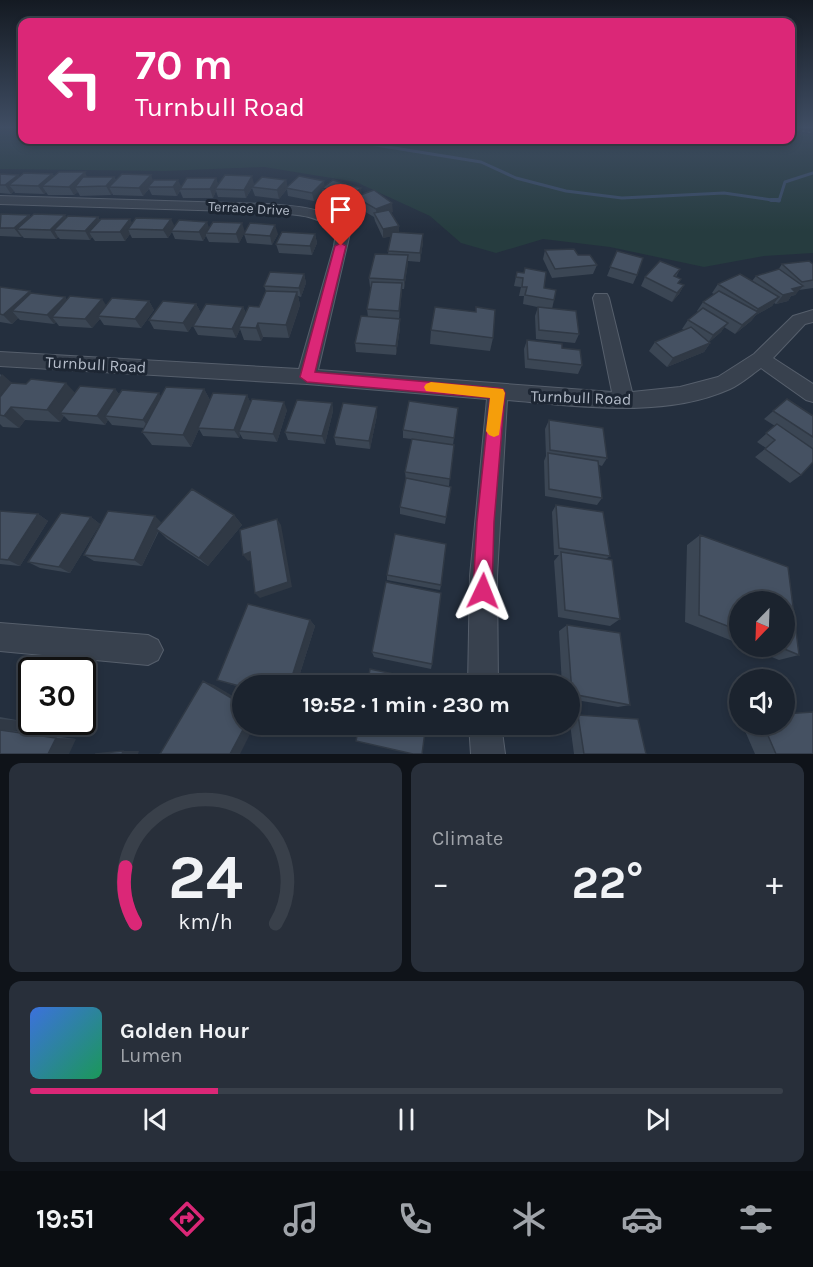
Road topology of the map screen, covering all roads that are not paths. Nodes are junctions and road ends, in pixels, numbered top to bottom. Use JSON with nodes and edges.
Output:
{"nodes":[{"id":1,"x":0,"y":200,"type":"edge"},
{"id":2,"x":601,"y":298,"type":"dead end"},
{"id":3,"x":813,"y":316,"type":"edge"},
{"id":4,"x":0,"y":359,"type":"edge"},
{"id":5,"x":761,"y":359,"type":"junction"},
{"id":6,"x":307,"y":377,"type":"junction"},
{"id":7,"x":498,"y":393,"type":"junction"},
{"id":8,"x":813,"y":394,"type":"edge"},
{"id":9,"x":624,"y":401,"type":"junction"},
{"id":10,"x":0,"y":637,"type":"edge"},
{"id":11,"x":148,"y":650,"type":"dead end"},
{"id":12,"x":483,"y":675,"type":"edge"},
{"id":13,"x":485,"y":735,"type":"edge"},
{"id":14,"x":488,"y":754,"type":"edge"}],
"edges":[{"from":1,"to":6,"type":"street","name":"Terrace Drive"},
{"from":2,"to":9,"type":"street"},
{"from":3,"to":5,"type":"street","name":"Turnbull Road"},
{"from":4,"to":6,"type":"street","name":"Turnbull Road"},
{"from":5,"to":8,"type":"street"},
{"from":5,"to":9,"type":"street","name":"Turnbull Road"},
{"from":6,"to":7,"type":"street","name":"Turnbull Road"},
{"from":7,"to":9,"type":"street","name":"Turnbull Road"},
{"from":7,"to":12,"type":"street"},
{"from":10,"to":11,"type":"street"},
{"from":13,"to":14,"type":"street"}]}
